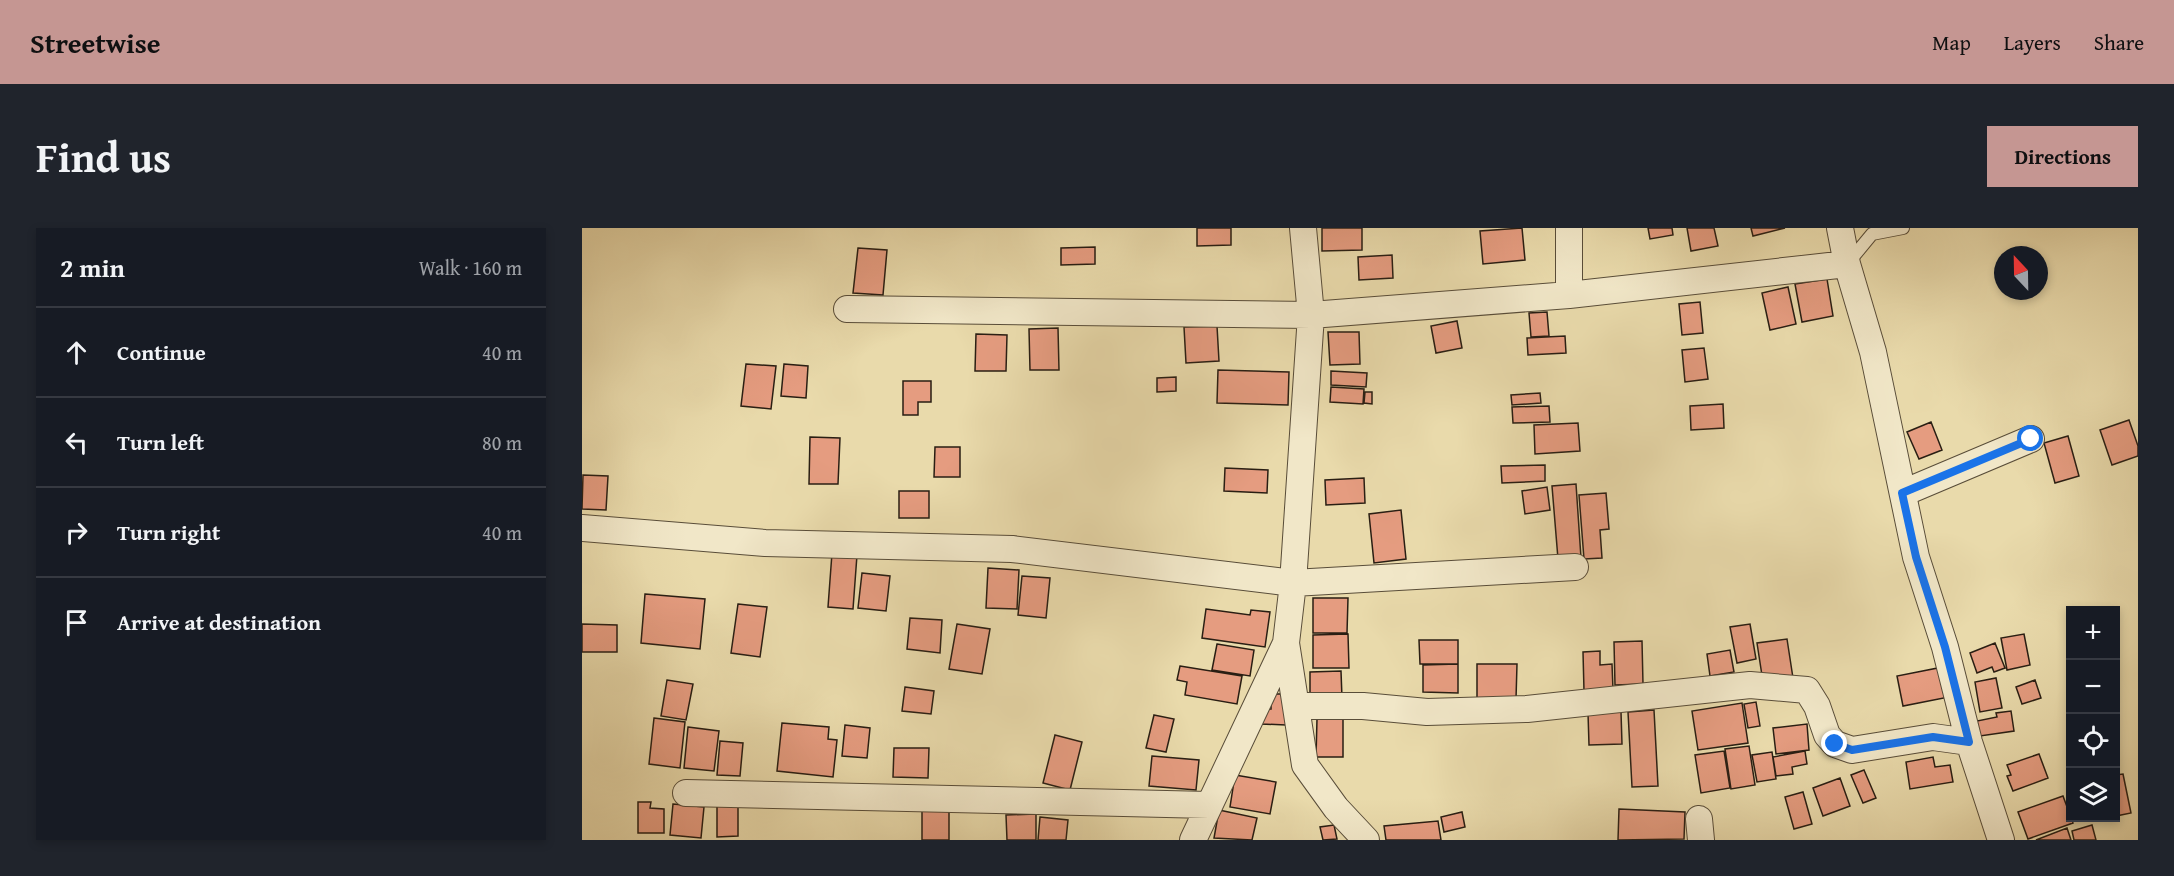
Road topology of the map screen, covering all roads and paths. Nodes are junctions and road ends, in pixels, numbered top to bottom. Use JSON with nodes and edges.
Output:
{"nodes":[{"id":1,"x":1303,"y":228,"type":"edge"},
{"id":2,"x":1569,"y":228,"type":"edge"},
{"id":3,"x":1840,"y":228,"type":"edge"},
{"id":4,"x":1903,"y":228,"type":"edge"},
{"id":5,"x":1847,"y":264,"type":"junction"},
{"id":6,"x":1569,"y":295,"type":"junction"},
{"id":7,"x":847,"y":309,"type":"dead end"},
{"id":8,"x":1311,"y":315,"type":"junction"},
{"id":9,"x":2031,"y":439,"type":"dead end"},
{"id":10,"x":1902,"y":493,"type":"junction"},
{"id":11,"x":582,"y":528,"type":"edge"},
{"id":12,"x":1575,"y":567,"type":"dead end"},
{"id":13,"x":1293,"y":583,"type":"junction"},
{"id":14,"x":1286,"y":643,"type":"junction"},
{"id":15,"x":1296,"y":706,"type":"junction"},
{"id":16,"x":1969,"y":742,"type":"junction"},
{"id":17,"x":686,"y":793,"type":"dead end"},
{"id":18,"x":1209,"y":805,"type":"junction"},
{"id":19,"x":1193,"y":840,"type":"edge"},
{"id":20,"x":1366,"y":840,"type":"edge"},
{"id":21,"x":2001,"y":840,"type":"edge"}],
"edges":[{"from":1,"to":8,"type":"street"},
{"from":2,"to":6,"type":"street"},
{"from":3,"to":5,"type":"street"},
{"from":4,"to":5,"type":"lane"},
{"from":5,"to":6,"type":"street"},
{"from":5,"to":10,"type":"street"},
{"from":6,"to":8,"type":"street"},
{"from":7,"to":8,"type":"street"},
{"from":8,"to":13,"type":"street"},
{"from":9,"to":10,"type":"street"},
{"from":10,"to":16,"type":"street"},
{"from":11,"to":13,"type":"street"},
{"from":12,"to":13,"type":"street"},
{"from":13,"to":14,"type":"street"},
{"from":14,"to":15,"type":"street"},
{"from":14,"to":18,"type":"street"},
{"from":15,"to":16,"type":"street"},
{"from":15,"to":20,"type":"street"},
{"from":16,"to":21,"type":"street"},
{"from":17,"to":18,"type":"street"},
{"from":18,"to":19,"type":"street"}]}
